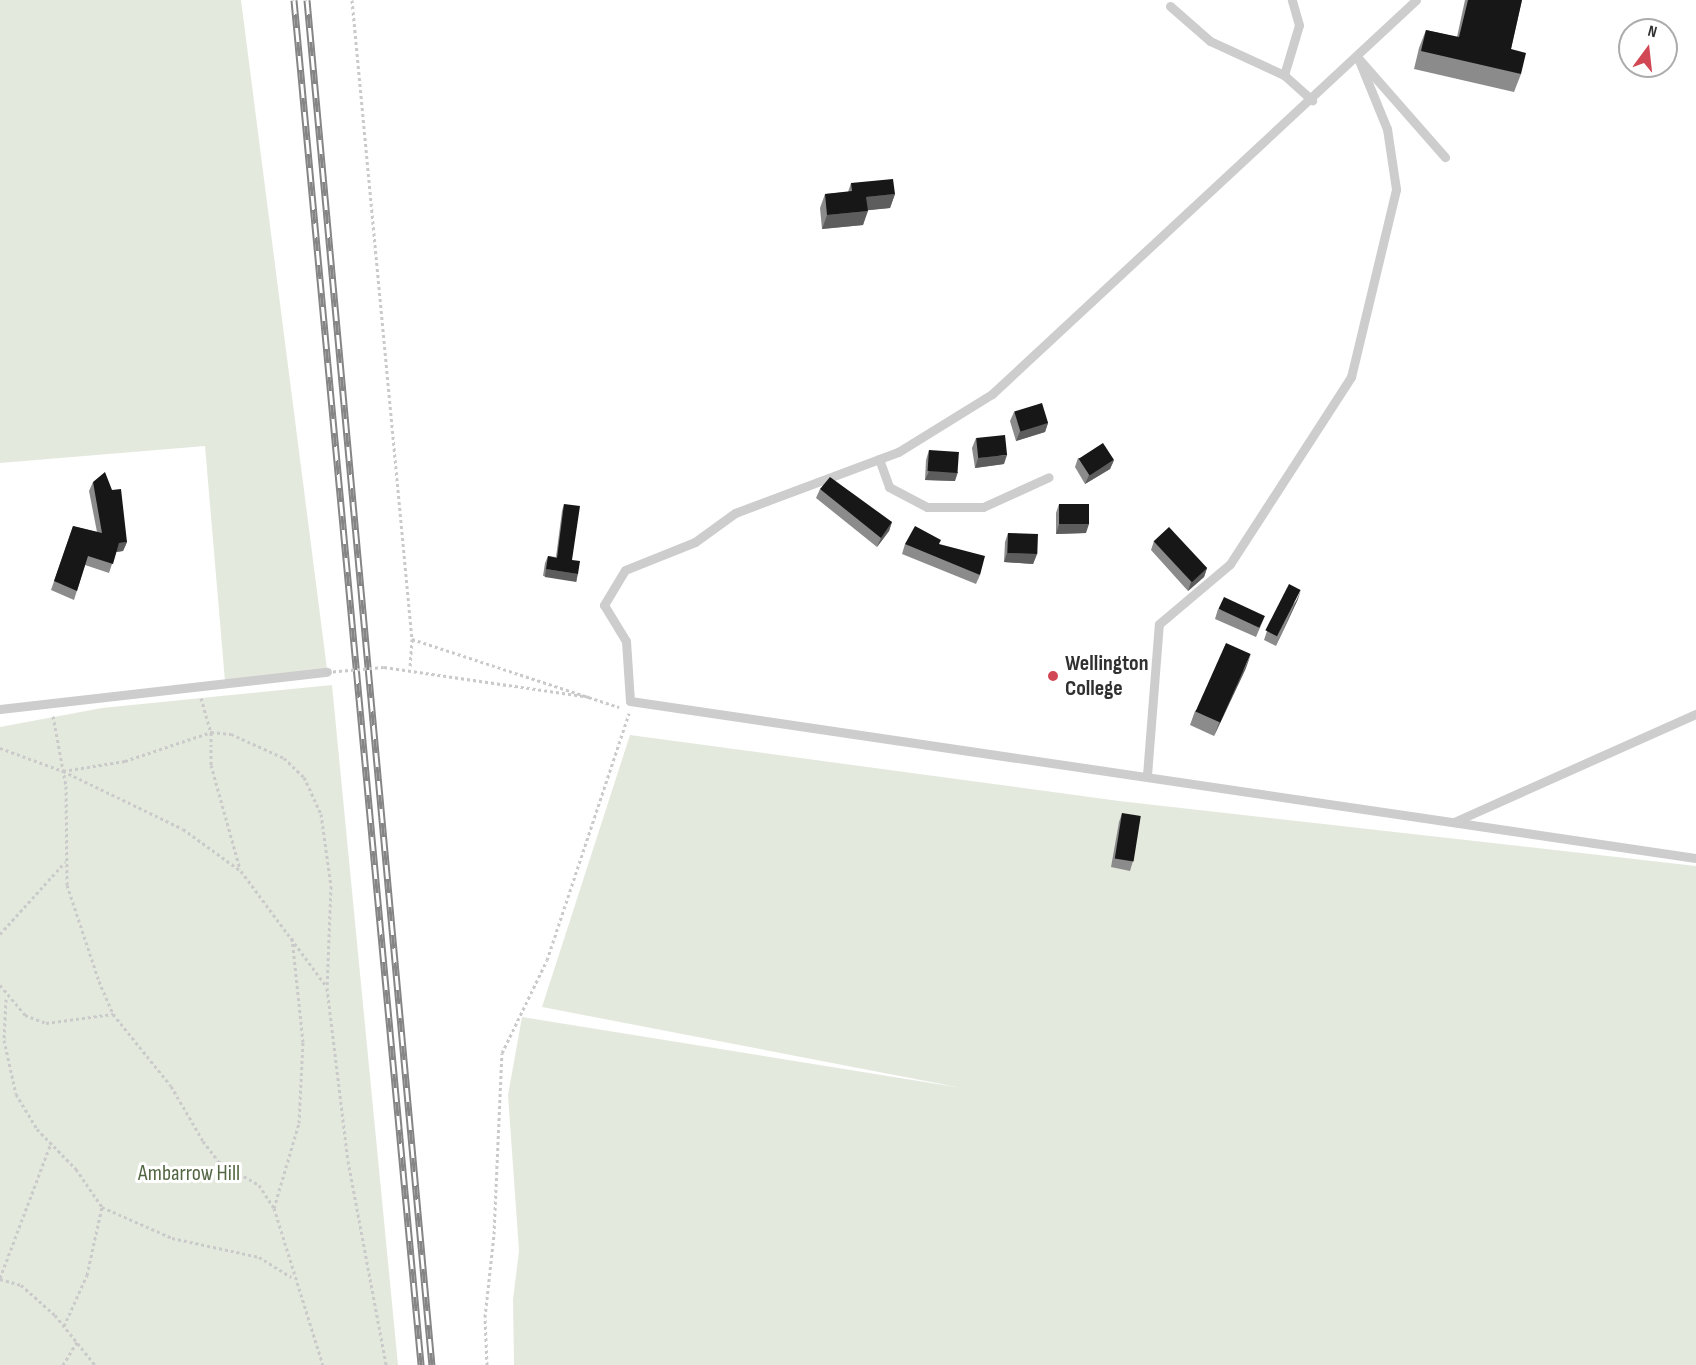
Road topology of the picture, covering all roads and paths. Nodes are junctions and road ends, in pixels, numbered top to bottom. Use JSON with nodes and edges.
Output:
{"nodes":[{"id":1,"x":352,"y":0,"type":"edge"},
{"id":2,"x":1292,"y":0,"type":"edge"},
{"id":3,"x":1416,"y":0,"type":"edge"},
{"id":4,"x":1170,"y":6,"type":"dead end"},
{"id":5,"x":1358,"y":58,"type":"junction"},
{"id":6,"x":1284,"y":75,"type":"junction"},
{"id":7,"x":1312,"y":100,"type":"junction"},
{"id":8,"x":1445,"y":157,"type":"dead end"},
{"id":9,"x":879,"y":459,"type":"junction"},
{"id":10,"x":1049,"y":477,"type":"dead end"},
{"id":11,"x":412,"y":639,"type":"junction"},
{"id":12,"x":410,"y":668,"type":"junction"},
{"id":13,"x":327,"y":672,"type":"joint"},
{"id":14,"x":197,"y":684,"type":"junction"},
{"id":15,"x":602,"y":699,"type":"junction"},
{"id":16,"x":50,"y":703,"type":"junction"},
{"id":17,"x":0,"y":709,"type":"edge"},
{"id":18,"x":1696,"y":714,"type":"edge"},
{"id":19,"x":211,"y":732,"type":"junction"},
{"id":20,"x":0,"y":748,"type":"edge"},
{"id":21,"x":63,"y":771,"type":"junction"},
{"id":22,"x":1148,"y":775,"type":"junction"},
{"id":23,"x":1454,"y":822,"type":"junction"},
{"id":24,"x":1696,"y":858,"type":"edge"},
{"id":25,"x":66,"y":861,"type":"junction"},
{"id":26,"x":241,"y":871,"type":"junction"},
{"id":27,"x":0,"y":934,"type":"edge"},
{"id":28,"x":291,"y":937,"type":"junction"},
{"id":29,"x":0,"y":985,"type":"edge"},
{"id":30,"x":327,"y":988,"type":"junction"},
{"id":31,"x":6,"y":999,"type":"junction"},
{"id":32,"x":113,"y":1014,"type":"junction"},
{"id":33,"x":51,"y":1143,"type":"junction"},
{"id":34,"x":102,"y":1207,"type":"junction"},
{"id":35,"x":274,"y":1208,"type":"junction"},
{"id":36,"x":292,"y":1277,"type":"junction"},
{"id":37,"x":0,"y":1278,"type":"edge"},
{"id":38,"x":64,"y":1326,"type":"junction"},
{"id":39,"x":77,"y":1342,"type":"junction"},
{"id":40,"x":63,"y":1365,"type":"edge"},
{"id":41,"x":95,"y":1365,"type":"edge"},
{"id":42,"x":323,"y":1365,"type":"edge"},
{"id":43,"x":386,"y":1365,"type":"edge"},
{"id":44,"x":487,"y":1365,"type":"edge"}],
"edges":[{"from":1,"to":11,"type":"path"},
{"from":2,"to":6,"type":"lane"},
{"from":3,"to":5,"type":"lane"},
{"from":4,"to":6,"type":"lane"},
{"from":5,"to":7,"type":"lane"},
{"from":5,"to":8,"type":"lane"},
{"from":5,"to":22,"type":"lane"},
{"from":6,"to":7,"type":"lane"},
{"from":7,"to":9,"type":"lane"},
{"from":9,"to":10,"type":"lane"},
{"from":9,"to":22,"type":"lane"},
{"from":11,"to":12,"type":"path"},
{"from":11,"to":15,"type":"path"},
{"from":12,"to":13,"type":"path","bridge":true},
{"from":12,"to":15,"type":"path"},
{"from":13,"to":14,"type":"lane"},
{"from":14,"to":16,"type":"lane"},
{"from":14,"to":19,"type":"path"},
{"from":15,"to":44,"type":"path"},
{"from":16,"to":17,"type":"lane"},
{"from":16,"to":21,"type":"path"},
{"from":18,"to":23,"type":"lane"},
{"from":19,"to":21,"type":"path"},
{"from":19,"to":26,"type":"path"},
{"from":19,"to":30,"type":"path"},
{"from":20,"to":21,"type":"path"},
{"from":21,"to":25,"type":"path"},
{"from":21,"to":26,"type":"path"},
{"from":22,"to":23,"type":"lane"},
{"from":23,"to":24,"type":"lane"},
{"from":25,"to":27,"type":"path"},
{"from":25,"to":32,"type":"path"},
{"from":26,"to":28,"type":"path"},
{"from":28,"to":30,"type":"path"},
{"from":28,"to":35,"type":"path"},
{"from":29,"to":31,"type":"path"},
{"from":30,"to":43,"type":"path"},
{"from":31,"to":32,"type":"path"},
{"from":31,"to":33,"type":"path"},
{"from":32,"to":35,"type":"path"},
{"from":33,"to":34,"type":"path"},
{"from":33,"to":37,"type":"path"},
{"from":34,"to":36,"type":"path"},
{"from":34,"to":38,"type":"path"},
{"from":35,"to":36,"type":"path"},
{"from":36,"to":42,"type":"path"},
{"from":37,"to":38,"type":"path"},
{"from":38,"to":39,"type":"path"},
{"from":39,"to":40,"type":"path"},
{"from":39,"to":41,"type":"path"}]}
